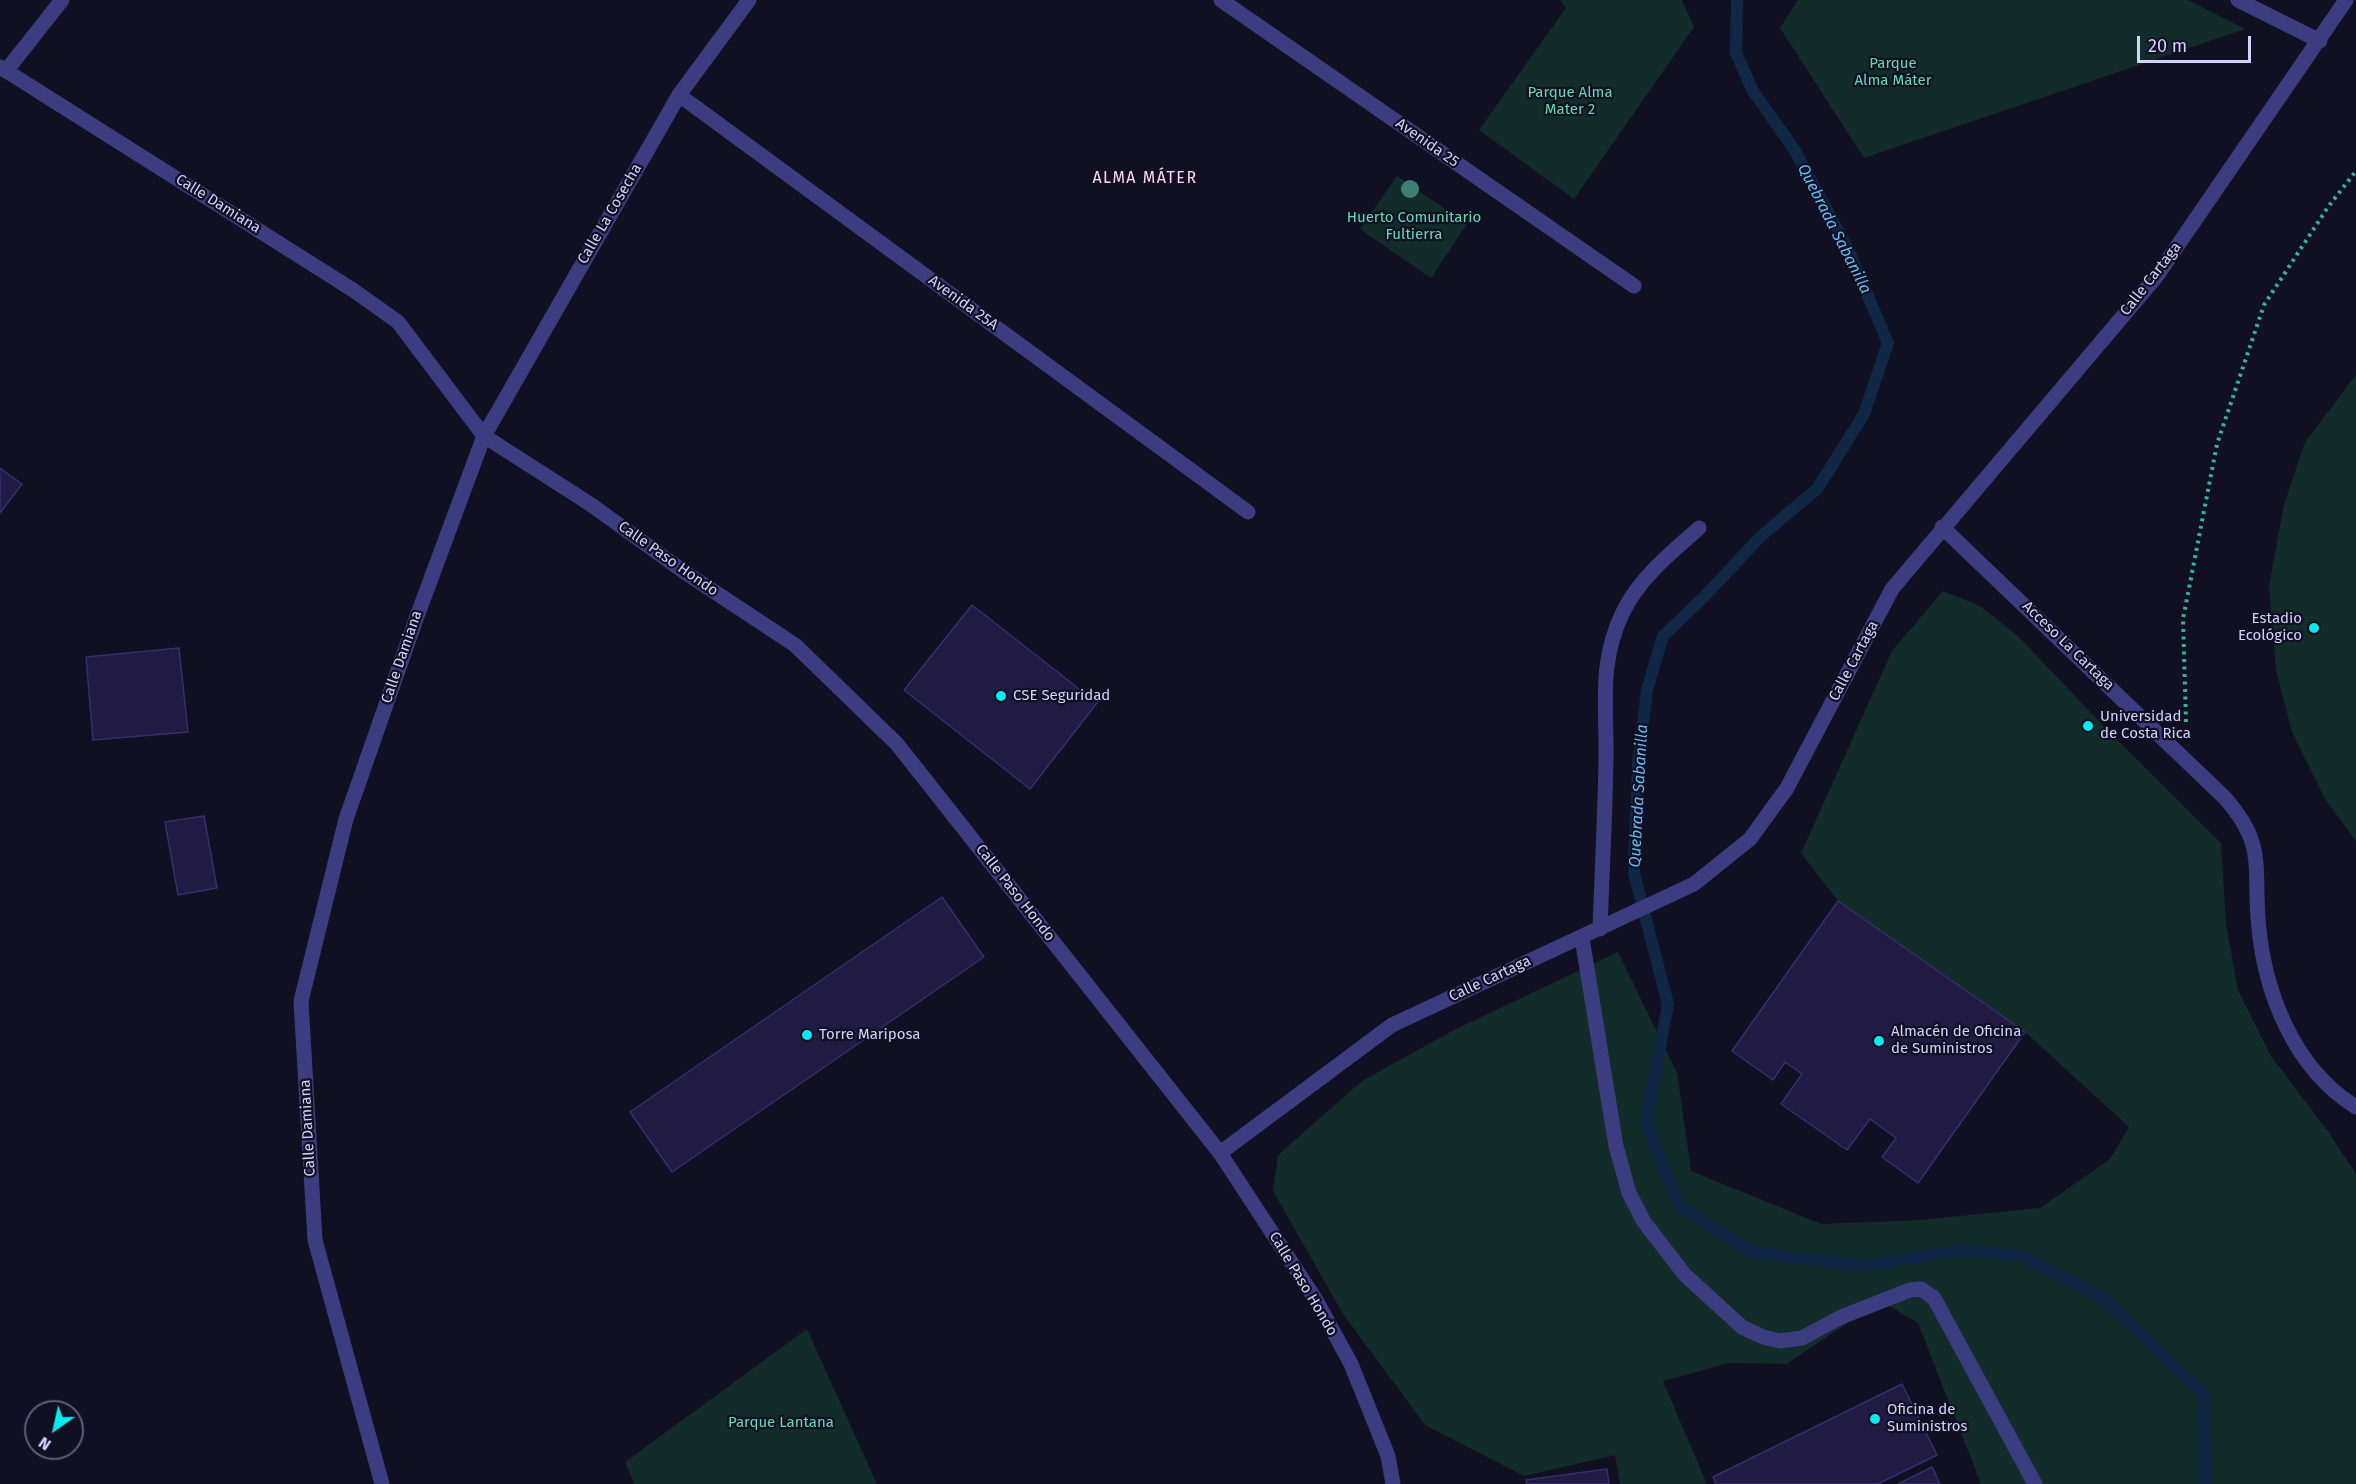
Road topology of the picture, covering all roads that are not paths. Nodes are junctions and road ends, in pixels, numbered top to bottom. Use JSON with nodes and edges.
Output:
{"nodes":[{"id":1,"x":62,"y":0,"type":"edge"},
{"id":2,"x":749,"y":0,"type":"edge"},
{"id":3,"x":1221,"y":0,"type":"edge"},
{"id":4,"x":2238,"y":0,"type":"edge"},
{"id":5,"x":2346,"y":0,"type":"edge"},
{"id":6,"x":2320,"y":41,"type":"junction"},
{"id":7,"x":3,"y":69,"type":"edge"},
{"id":8,"x":679,"y":95,"type":"junction"},
{"id":9,"x":1634,"y":286,"type":"dead end"},
{"id":10,"x":484,"y":436,"type":"junction"},
{"id":11,"x":1248,"y":512,"type":"dead end"},
{"id":12,"x":1942,"y":527,"type":"junction"},
{"id":13,"x":1699,"y":528,"type":"dead end"},
{"id":14,"x":1600,"y":929,"type":"junction"},
{"id":15,"x":1582,"y":938,"type":"junction"},
{"id":16,"x":2356,"y":1107,"type":"edge"},
{"id":17,"x":1220,"y":1153,"type":"junction"},
{"id":18,"x":382,"y":1484,"type":"edge"},
{"id":19,"x":1393,"y":1484,"type":"edge"},
{"id":20,"x":2035,"y":1484,"type":"edge"}],
"edges":[{"from":1,"to":7,"type":"street"},
{"from":2,"to":8,"type":"street","name":"Calle La Cosecha"},
{"from":3,"to":9,"type":"street","name":"Avenida 25"},
{"from":4,"to":6,"type":"street"},
{"from":5,"to":6,"type":"street","name":"Calle Cartaga"},
{"from":6,"to":12,"type":"street","name":"Calle Cartaga"},
{"from":7,"to":10,"type":"street","name":"Calle Damiana"},
{"from":8,"to":10,"type":"street","name":"Calle La Cosecha"},
{"from":8,"to":11,"type":"street","name":"Avenida 25A"},
{"from":10,"to":17,"type":"street","name":"Calle Paso Hondo"},
{"from":10,"to":18,"type":"street","name":"Calle Damiana"},
{"from":12,"to":14,"type":"street","name":"Calle Cartaga"},
{"from":12,"to":16,"type":"street","name":"Acceso La Cartaga"},
{"from":13,"to":14,"type":"street"},
{"from":14,"to":15,"type":"street","name":"Calle Cartaga"},
{"from":15,"to":17,"type":"street","name":"Calle Cartaga"},
{"from":15,"to":20,"type":"street"},
{"from":17,"to":19,"type":"street","name":"Calle Paso Hondo"}]}
